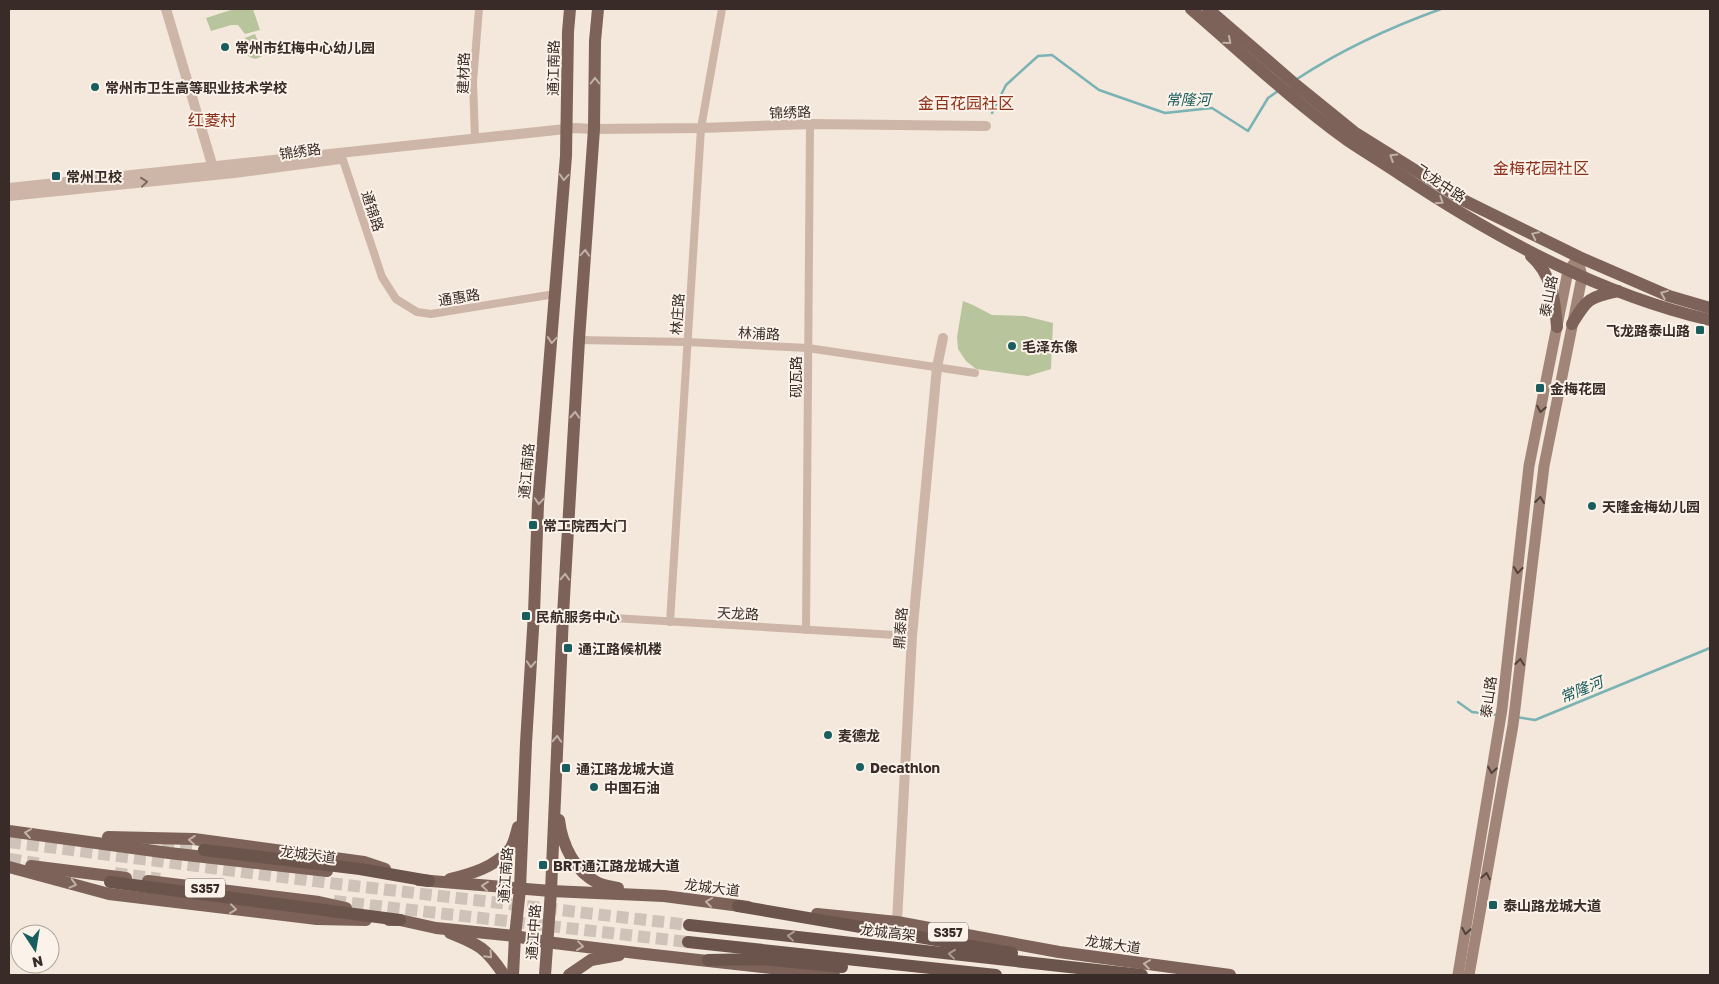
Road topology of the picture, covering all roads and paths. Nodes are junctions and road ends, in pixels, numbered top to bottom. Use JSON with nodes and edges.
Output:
{"nodes":[{"id":1,"x":166,"y":9,"type":"edge"},
{"id":2,"x":479,"y":9,"type":"edge"},
{"id":3,"x":570,"y":9,"type":"edge"},
{"id":4,"x":598,"y":9,"type":"edge"},
{"id":5,"x":722,"y":9,"type":"edge"},
{"id":6,"x":1191,"y":9,"type":"edge"},
{"id":7,"x":1208,"y":9,"type":"edge"},
{"id":8,"x":1287,"y":85,"type":"junction"},
{"id":9,"x":810,"y":124,"type":"junction"},
{"id":10,"x":986,"y":126,"type":"dead end"},
{"id":11,"x":701,"y":128,"type":"junction"},
{"id":12,"x":594,"y":129,"type":"junction"},
{"id":13,"x":566,"y":132,"type":"junction"},
{"id":14,"x":475,"y":138,"type":"junction"},
{"id":15,"x":342,"y":155,"type":"junction"},
{"id":16,"x":213,"y":170,"type":"junction"},
{"id":17,"x":9,"y":188,"type":"edge"},
{"id":18,"x":9,"y":196,"type":"edge"},
{"id":19,"x":1518,"y":244,"type":"junction"},
{"id":20,"x":1578,"y":257,"type":"junction"},
{"id":21,"x":1568,"y":271,"type":"junction"},
{"id":22,"x":1582,"y":276,"type":"junction"},
{"id":23,"x":382,"y":277,"type":"joint"},
{"id":24,"x":1618,"y":291,"type":"junction"},
{"id":25,"x":556,"y":294,"type":"junction"},
{"id":26,"x":1710,"y":308,"type":"edge"},
{"id":27,"x":1710,"y":320,"type":"edge"},
{"id":28,"x":1572,"y":324,"type":"junction"},
{"id":29,"x":1557,"y":327,"type":"junction"},
{"id":30,"x":943,"y":338,"type":"dead end"},
{"id":31,"x":579,"y":340,"type":"junction"},
{"id":32,"x":687,"y":342,"type":"junction"},
{"id":33,"x":808,"y":348,"type":"junction"},
{"id":34,"x":938,"y":367,"type":"junction"},
{"id":35,"x":975,"y":373,"type":"dead end"},
{"id":36,"x":563,"y":615,"type":"junction"},
{"id":37,"x":670,"y":622,"type":"junction"},
{"id":38,"x":806,"y":630,"type":"junction"},
{"id":39,"x":912,"y":636,"type":"junction"},
{"id":40,"x":555,"y":788,"type":"junction"},
{"id":41,"x":524,"y":792,"type":"junction"},
{"id":42,"x":9,"y":830,"type":"edge"},
{"id":43,"x":204,"y":850,"type":"tunnel mouth"},
{"id":44,"x":9,"y":865,"type":"edge"},
{"id":45,"x":435,"y":881,"type":"junction"},
{"id":46,"x":110,"y":882,"type":"dead end"},
{"id":47,"x":520,"y":889,"type":"junction"},
{"id":48,"x":551,"y":891,"type":"junction"},
{"id":49,"x":664,"y":896,"type":"junction"},
{"id":50,"x":738,"y":906,"type":"junction"},
{"id":51,"x":400,"y":920,"type":"junction"},
{"id":52,"x":897,"y":922,"type":"junction"},
{"id":53,"x":689,"y":925,"type":"tunnel mouth"},
{"id":54,"x":436,"y":928,"type":"junction"},
{"id":55,"x":514,"y":936,"type":"junction"},
{"id":56,"x":546,"y":942,"type":"junction"},
{"id":57,"x":688,"y":942,"type":"tunnel mouth"},
{"id":58,"x":636,"y":953,"type":"junction"},
{"id":59,"x":708,"y":960,"type":"junction"},
{"id":60,"x":1123,"y":973,"type":"junction"},
{"id":61,"x":504,"y":975,"type":"edge"},
{"id":62,"x":513,"y":975,"type":"edge"},
{"id":63,"x":545,"y":975,"type":"edge"},
{"id":64,"x":569,"y":975,"type":"edge"},
{"id":65,"x":834,"y":975,"type":"edge"},
{"id":66,"x":924,"y":975,"type":"edge"},
{"id":67,"x":996,"y":975,"type":"edge"},
{"id":68,"x":1142,"y":975,"type":"edge"},
{"id":69,"x":1230,"y":975,"type":"edge"},
{"id":70,"x":1458,"y":975,"type":"edge"},
{"id":71,"x":1469,"y":975,"type":"edge"}],
"edges":[{"from":1,"to":16,"type":"street"},
{"from":2,"to":14,"type":"street","name":"建材路"},
{"from":3,"to":13,"type":"main road","name":"通江南路"},
{"from":12,"to":4,"type":"main road","one_way":true},
{"from":5,"to":11,"type":"street","name":"林庄路"},
{"from":6,"to":8,"type":"main road","name":"飞龙中路","one_way":true},
{"from":7,"to":8,"type":"main road","name":"飞龙中路"},
{"from":8,"to":19,"type":"main road","name":"飞龙中路","one_way":true},
{"from":20,"to":8,"type":"main road","name":"飞龙中路","one_way":true},
{"from":9,"to":10,"type":"street","name":"锦绣路"},
{"from":9,"to":11,"type":"street","name":"锦绣路"},
{"from":9,"to":33,"type":"street","name":"砚瓦路"},
{"from":11,"to":12,"type":"street","name":"锦绣路"},
{"from":11,"to":32,"type":"street","name":"林庄路"},
{"from":12,"to":13,"type":"street","name":"锦绣路"},
{"from":31,"to":12,"type":"main road","one_way":true},
{"from":13,"to":14,"type":"street","name":"锦绣路"},
{"from":13,"to":15,"type":"street","name":"锦绣路"},
{"from":13,"to":25,"type":"main road","name":"通江南路","one_way":true},
{"from":14,"to":15,"type":"street","name":"锦绣路"},
{"from":15,"to":16,"type":"street","name":"锦绣路"},
{"from":15,"to":23,"type":"street","name":"通锦路"},
{"from":16,"to":17,"type":"street","name":"锦绣路"},
{"from":18,"to":16,"type":"street","name":"锦绣路","one_way":true},
{"from":19,"to":21,"type":"main road","name":"飞龙中路"},
{"from":19,"to":29,"type":"main road"},
{"from":20,"to":21,"type":"main road","name":"泰山路"},
{"from":20,"to":22,"type":"main road","name":"泰山路"},
{"from":26,"to":20,"type":"main road","name":"飞龙中路","one_way":true},
{"from":21,"to":22,"type":"main road","name":"飞龙中路"},
{"from":21,"to":29,"type":"main road","name":"泰山路"},
{"from":22,"to":24,"type":"main road","name":"飞龙中路"},
{"from":22,"to":28,"type":"main road","name":"泰山路"},
{"from":23,"to":25,"type":"street","name":"通惠路"},
{"from":24,"to":27,"type":"main road","name":"飞龙中路"},
{"from":24,"to":28,"type":"main road"},
{"from":25,"to":41,"type":"main road","name":"通江南路","one_way":true},
{"from":71,"to":28,"type":"main road","name":"泰山路","one_way":true},
{"from":29,"to":70,"type":"main road","name":"泰山路","one_way":true},
{"from":30,"to":34,"type":"street","name":"鼎泰路"},
{"from":31,"to":32,"type":"street","name":"林浦路"},
{"from":36,"to":31,"type":"main road","one_way":true},
{"from":32,"to":33,"type":"street","name":"林浦路"},
{"from":32,"to":37,"type":"street","name":"林庄路"},
{"from":33,"to":34,"type":"street","name":"林浦路"},
{"from":33,"to":38,"type":"street","name":"砚瓦路"},
{"from":34,"to":35,"type":"street","name":"林浦路"},
{"from":34,"to":39,"type":"street","name":"鼎泰路"},
{"from":36,"to":37,"type":"street","name":"天龙路"},
{"from":40,"to":36,"type":"main road","one_way":true},
{"from":37,"to":38,"type":"street","name":"天龙路"},
{"from":38,"to":39,"type":"street","name":"天龙路"},
{"from":39,"to":52,"type":"street","name":"鼎泰路"},
{"from":40,"to":48,"type":"main road"},
{"from":40,"to":49,"type":"main road"},
{"from":41,"to":45,"type":"main road"},
{"from":41,"to":47,"type":"main road","name":"通江南路"},
{"from":45,"to":42,"type":"main road","name":"龙城大道","number":"S357","one_way":true},
{"from":43,"to":45,"type":"highway"},
{"from":44,"to":51,"type":"main road","number":"S357"},
{"from":44,"to":51,"type":"main road","one_way":true},
{"from":47,"to":45,"type":"main road","name":"龙城大道","number":"S357","one_way":true},
{"from":46,"to":51,"type":"highway"},
{"from":47,"to":48,"type":"main road","name":"龙城大道","number":"S357"},
{"from":47,"to":55,"type":"main road","name":"通江南路"},
{"from":48,"to":49,"type":"main road","name":"龙城大道","number":"S357"},
{"from":48,"to":56,"type":"main road","name":"通江中路"},
{"from":50,"to":49,"type":"main road","name":"龙城大道","number":"S357","one_way":true},
{"from":50,"to":52,"type":"main road","name":"龙城大道","number":"S357"},
{"from":50,"to":60,"type":"highway"},
{"from":51,"to":54,"type":"main road","number":"S357"},
{"from":69,"to":52,"type":"main road","name":"龙城大道","number":"S357","one_way":true},
{"from":60,"to":53,"type":"highway","name":"龙城高架","one_way":true},
{"from":54,"to":55,"type":"main road","number":"S357"},
{"from":54,"to":61,"type":"main road","one_way":true},
{"from":55,"to":56,"type":"main road","number":"S357"},
{"from":55,"to":62,"type":"main road","name":"通江中路"},
{"from":56,"to":58,"type":"main road","number":"S357","one_way":true},
{"from":56,"to":63,"type":"main road","name":"通江中路"},
{"from":57,"to":67,"type":"highway"},
{"from":58,"to":59,"type":"main road","number":"S357"},
{"from":58,"to":64,"type":"main road"},
{"from":59,"to":65,"type":"main road","number":"S357"},
{"from":59,"to":66,"type":"highway"},
{"from":60,"to":68,"type":"highway","name":"龙城高架"}]}
